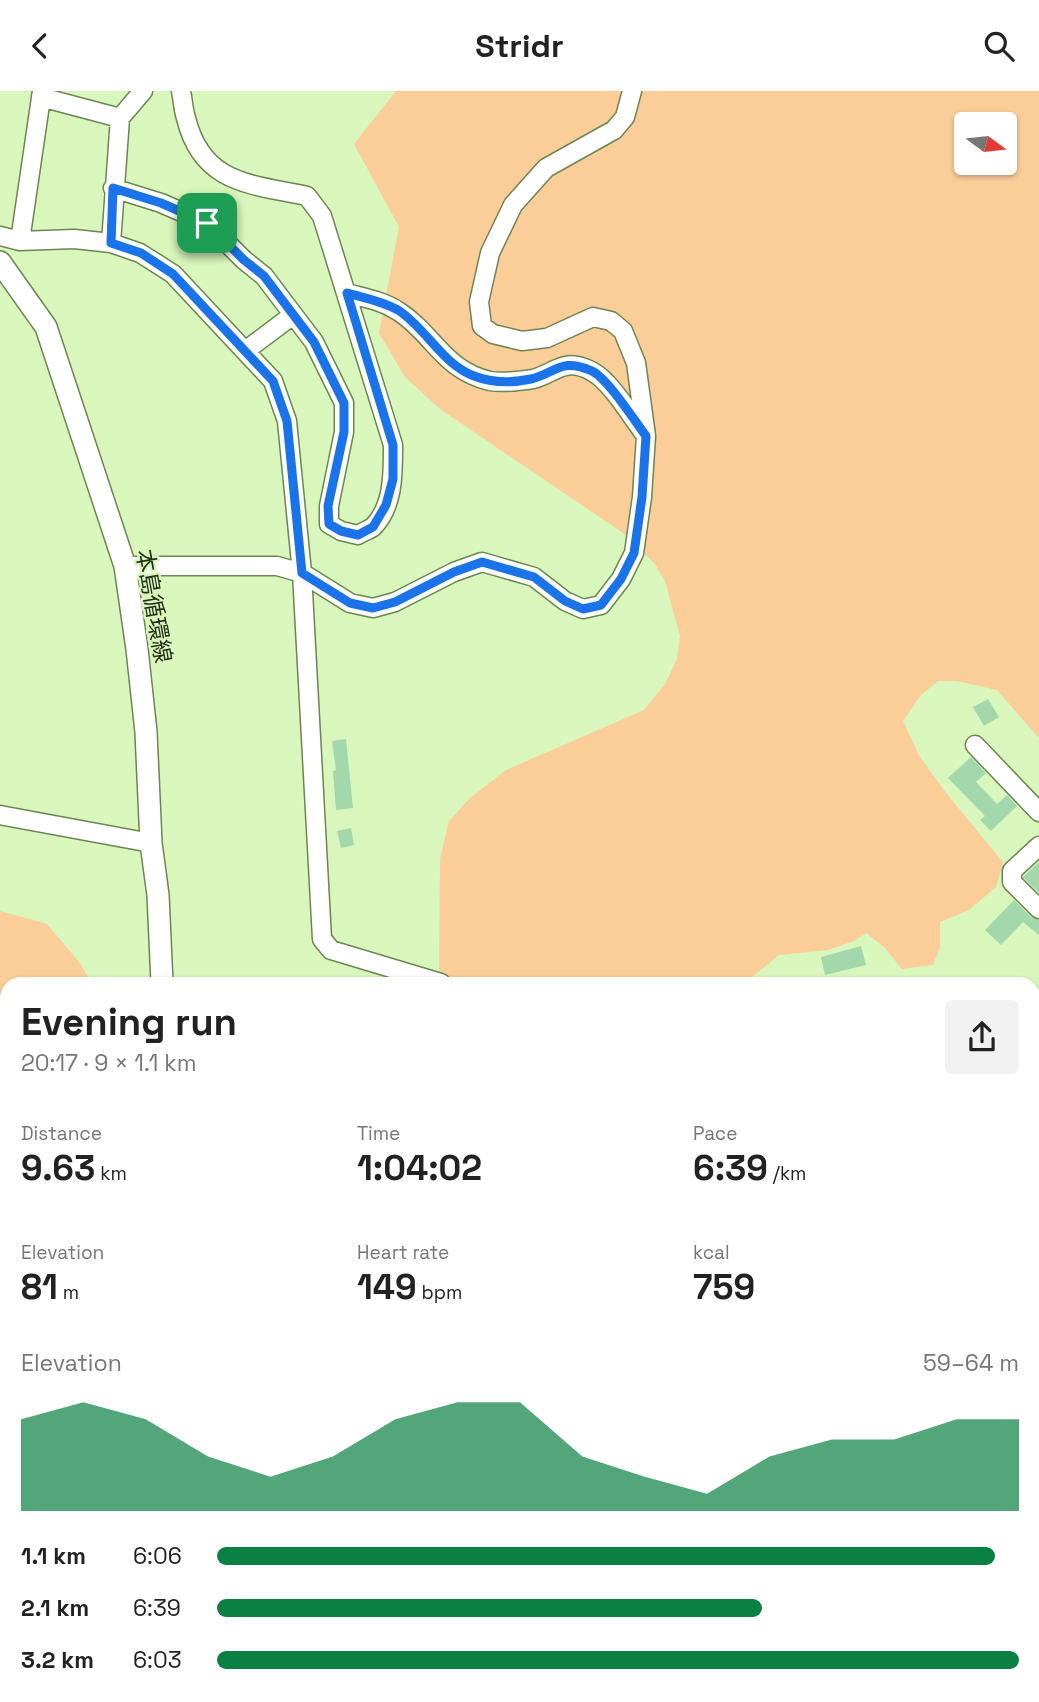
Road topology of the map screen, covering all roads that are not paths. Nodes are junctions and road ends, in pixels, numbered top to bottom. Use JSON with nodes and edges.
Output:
{"nodes":[{"id":1,"x":143,"y":91,"type":"edge"},
{"id":2,"x":181,"y":91,"type":"edge"},
{"id":3,"x":632,"y":91,"type":"edge"},
{"id":4,"x":41,"y":94,"type":"edge"},
{"id":5,"x":120,"y":118,"type":"junction"},
{"id":6,"x":113,"y":188,"type":"junction"},
{"id":7,"x":0,"y":236,"type":"edge"},
{"id":8,"x":20,"y":241,"type":"junction"},
{"id":9,"x":111,"y":243,"type":"junction"},
{"id":10,"x":0,"y":262,"type":"edge"},
{"id":11,"x":347,"y":293,"type":"junction"},
{"id":12,"x":293,"y":315,"type":"junction"},
{"id":13,"x":245,"y":351,"type":"junction"},
{"id":14,"x":646,"y":436,"type":"junction"},
{"id":15,"x":125,"y":566,"type":"junction"},
{"id":16,"x":302,"y":573,"type":"junction"},
{"id":17,"x":975,"y":745,"type":"dead end"},
{"id":18,"x":1039,"y":812,"type":"edge"},
{"id":19,"x":0,"y":815,"type":"edge"},
{"id":20,"x":151,"y":842,"type":"junction"},
{"id":21,"x":1039,"y":846,"type":"edge"},
{"id":22,"x":1039,"y":909,"type":"edge"},
{"id":23,"x":162,"y":977,"type":"edge"},
{"id":24,"x":421,"y":977,"type":"edge"}],
"edges":[{"from":1,"to":5,"type":"street"},
{"from":2,"to":11,"type":"street"},
{"from":3,"to":14,"type":"street"},
{"from":4,"to":5,"type":"street"},
{"from":4,"to":8,"type":"street"},
{"from":5,"to":6,"type":"street"},
{"from":6,"to":9,"type":"street"},
{"from":6,"to":12,"type":"street"},
{"from":7,"to":8,"type":"street"},
{"from":8,"to":9,"type":"street"},
{"from":9,"to":13,"type":"street"},
{"from":10,"to":15,"type":"main road","name":"本島循環線"},
{"from":11,"to":12,"type":"street"},
{"from":11,"to":14,"type":"street"},
{"from":12,"to":13,"type":"street"},
{"from":13,"to":16,"type":"street"},
{"from":14,"to":16,"type":"street"},
{"from":15,"to":16,"type":"street"},
{"from":15,"to":20,"type":"main road","name":"本島循環線"},
{"from":16,"to":24,"type":"street"},
{"from":17,"to":18,"type":"street"},
{"from":19,"to":20,"type":"street"},
{"from":20,"to":23,"type":"main road","name":"本島循環線"},
{"from":21,"to":22,"type":"street"}]}
